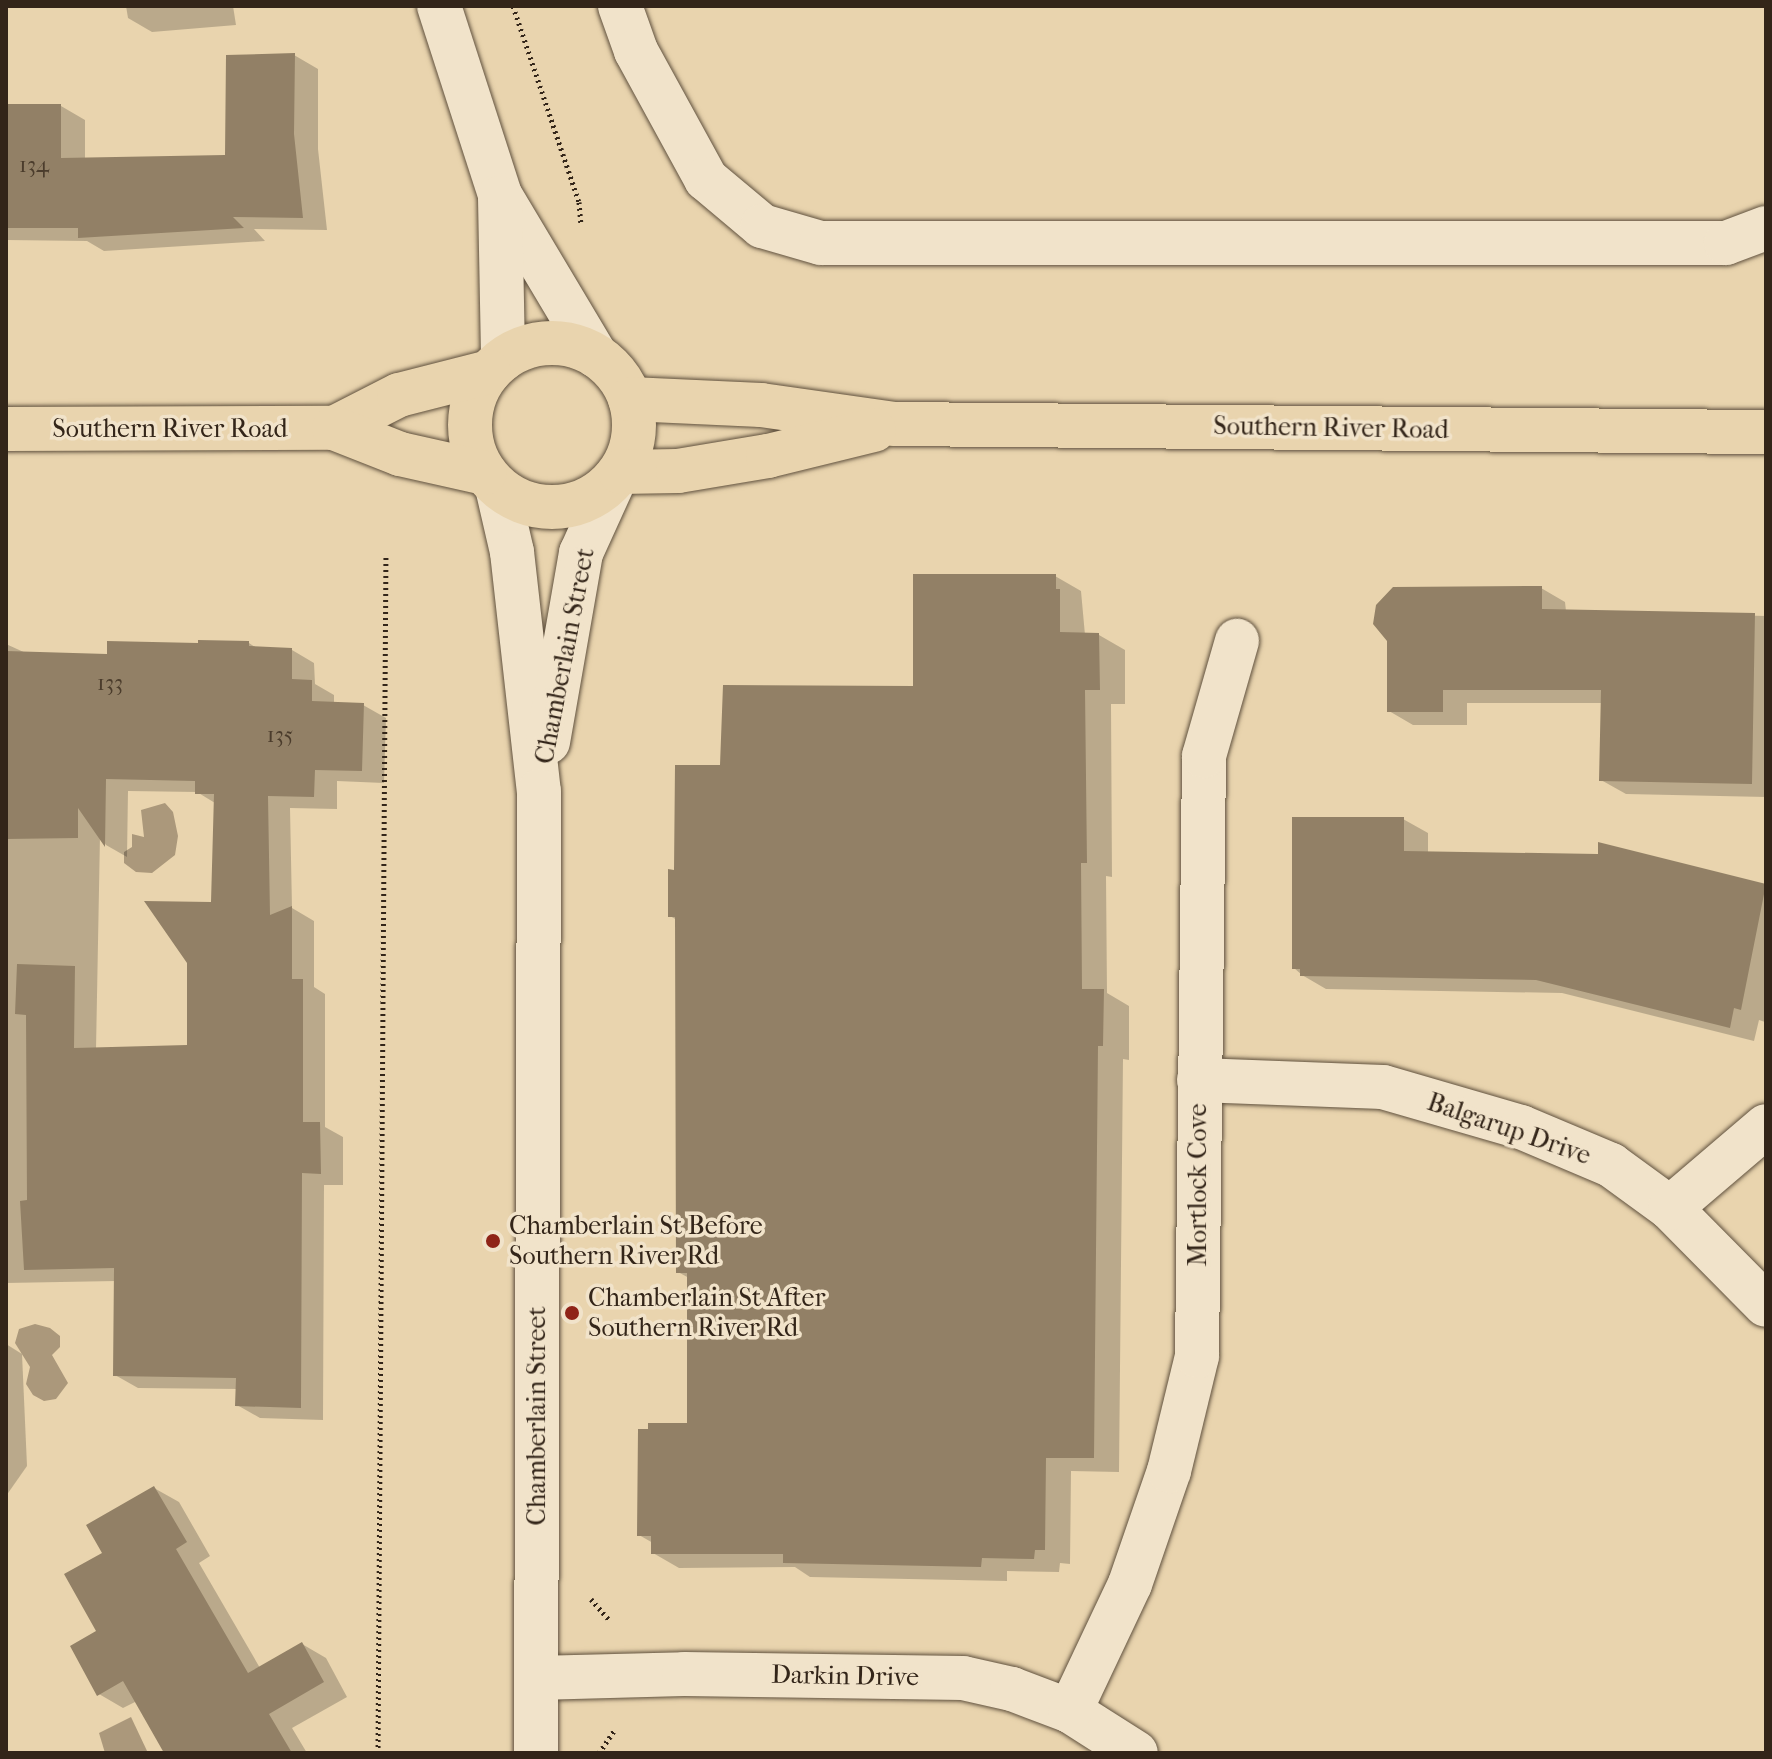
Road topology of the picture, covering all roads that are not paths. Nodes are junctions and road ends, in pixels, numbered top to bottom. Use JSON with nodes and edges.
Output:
{"nodes":[{"id":1,"x":439,"y":6,"type":"edge"},
{"id":2,"x":620,"y":6,"type":"edge"},
{"id":3,"x":500,"y":195,"type":"junction"},
{"id":4,"x":1766,"y":228,"type":"edge"},
{"id":5,"x":596,"y":356,"type":"junction"},
{"id":6,"x":496,"y":365,"type":"junction"},
{"id":7,"x":630,"y":399,"type":"junction"},
{"id":8,"x":895,"y":424,"type":"junction"},
{"id":9,"x":334,"y":428,"type":"junction"},
{"id":10,"x":6,"y":429,"type":"edge"},
{"id":11,"x":1766,"y":432,"type":"edge"},
{"id":12,"x":618,"y":475,"type":"junction"},
{"id":13,"x":491,"y":480,"type":"junction"},
{"id":14,"x":1237,"y":641,"type":"dead end"},
{"id":15,"x":539,"y":791,"type":"junction"},
{"id":16,"x":1199,"y":1080,"type":"junction"},
{"id":17,"x":1766,"y":1126,"type":"edge"},
{"id":18,"x":1670,"y":1208,"type":"junction"},
{"id":19,"x":1766,"y":1305,"type":"edge"},
{"id":20,"x":536,"y":1678,"type":"junction"},
{"id":21,"x":1070,"y":1711,"type":"junction"},
{"id":22,"x":536,"y":1753,"type":"edge"},
{"id":23,"x":1136,"y":1753,"type":"edge"}],
"edges":[{"from":1,"to":3,"type":"street"},
{"from":2,"to":4,"type":"street"},
{"from":3,"to":5,"type":"street"},
{"from":3,"to":6,"type":"street"},
{"from":5,"to":6,"type":"main road"},
{"from":5,"to":7,"type":"main road"},
{"from":6,"to":9,"type":"main road","name":"Southern River Road"},
{"from":6,"to":13,"type":"main road"},
{"from":7,"to":8,"type":"main road","name":"Southern River Road"},
{"from":7,"to":12,"type":"main road"},
{"from":8,"to":11,"type":"main road","name":"Southern River Road"},
{"from":8,"to":12,"type":"main road","name":"Southern River Road"},
{"from":9,"to":10,"type":"main road","name":"Southern River Road"},
{"from":9,"to":13,"type":"main road","name":"Southern River Road"},
{"from":12,"to":13,"type":"main road"},
{"from":12,"to":15,"type":"street","name":"Chamberlain Street"},
{"from":13,"to":15,"type":"street","name":"Chamberlain Street"},
{"from":14,"to":16,"type":"street","name":"Mortlock Cove"},
{"from":15,"to":20,"type":"street","name":"Chamberlain Street"},
{"from":16,"to":18,"type":"street","name":"Balgarup Drive"},
{"from":16,"to":21,"type":"street","name":"Mortlock Cove"},
{"from":17,"to":18,"type":"street"},
{"from":18,"to":19,"type":"street","name":"Balgarup Drive"},
{"from":20,"to":21,"type":"street","name":"Darkin Drive"},
{"from":20,"to":22,"type":"street","name":"Chamberlain Street"},
{"from":21,"to":23,"type":"street","name":"Darkin Drive"}]}
